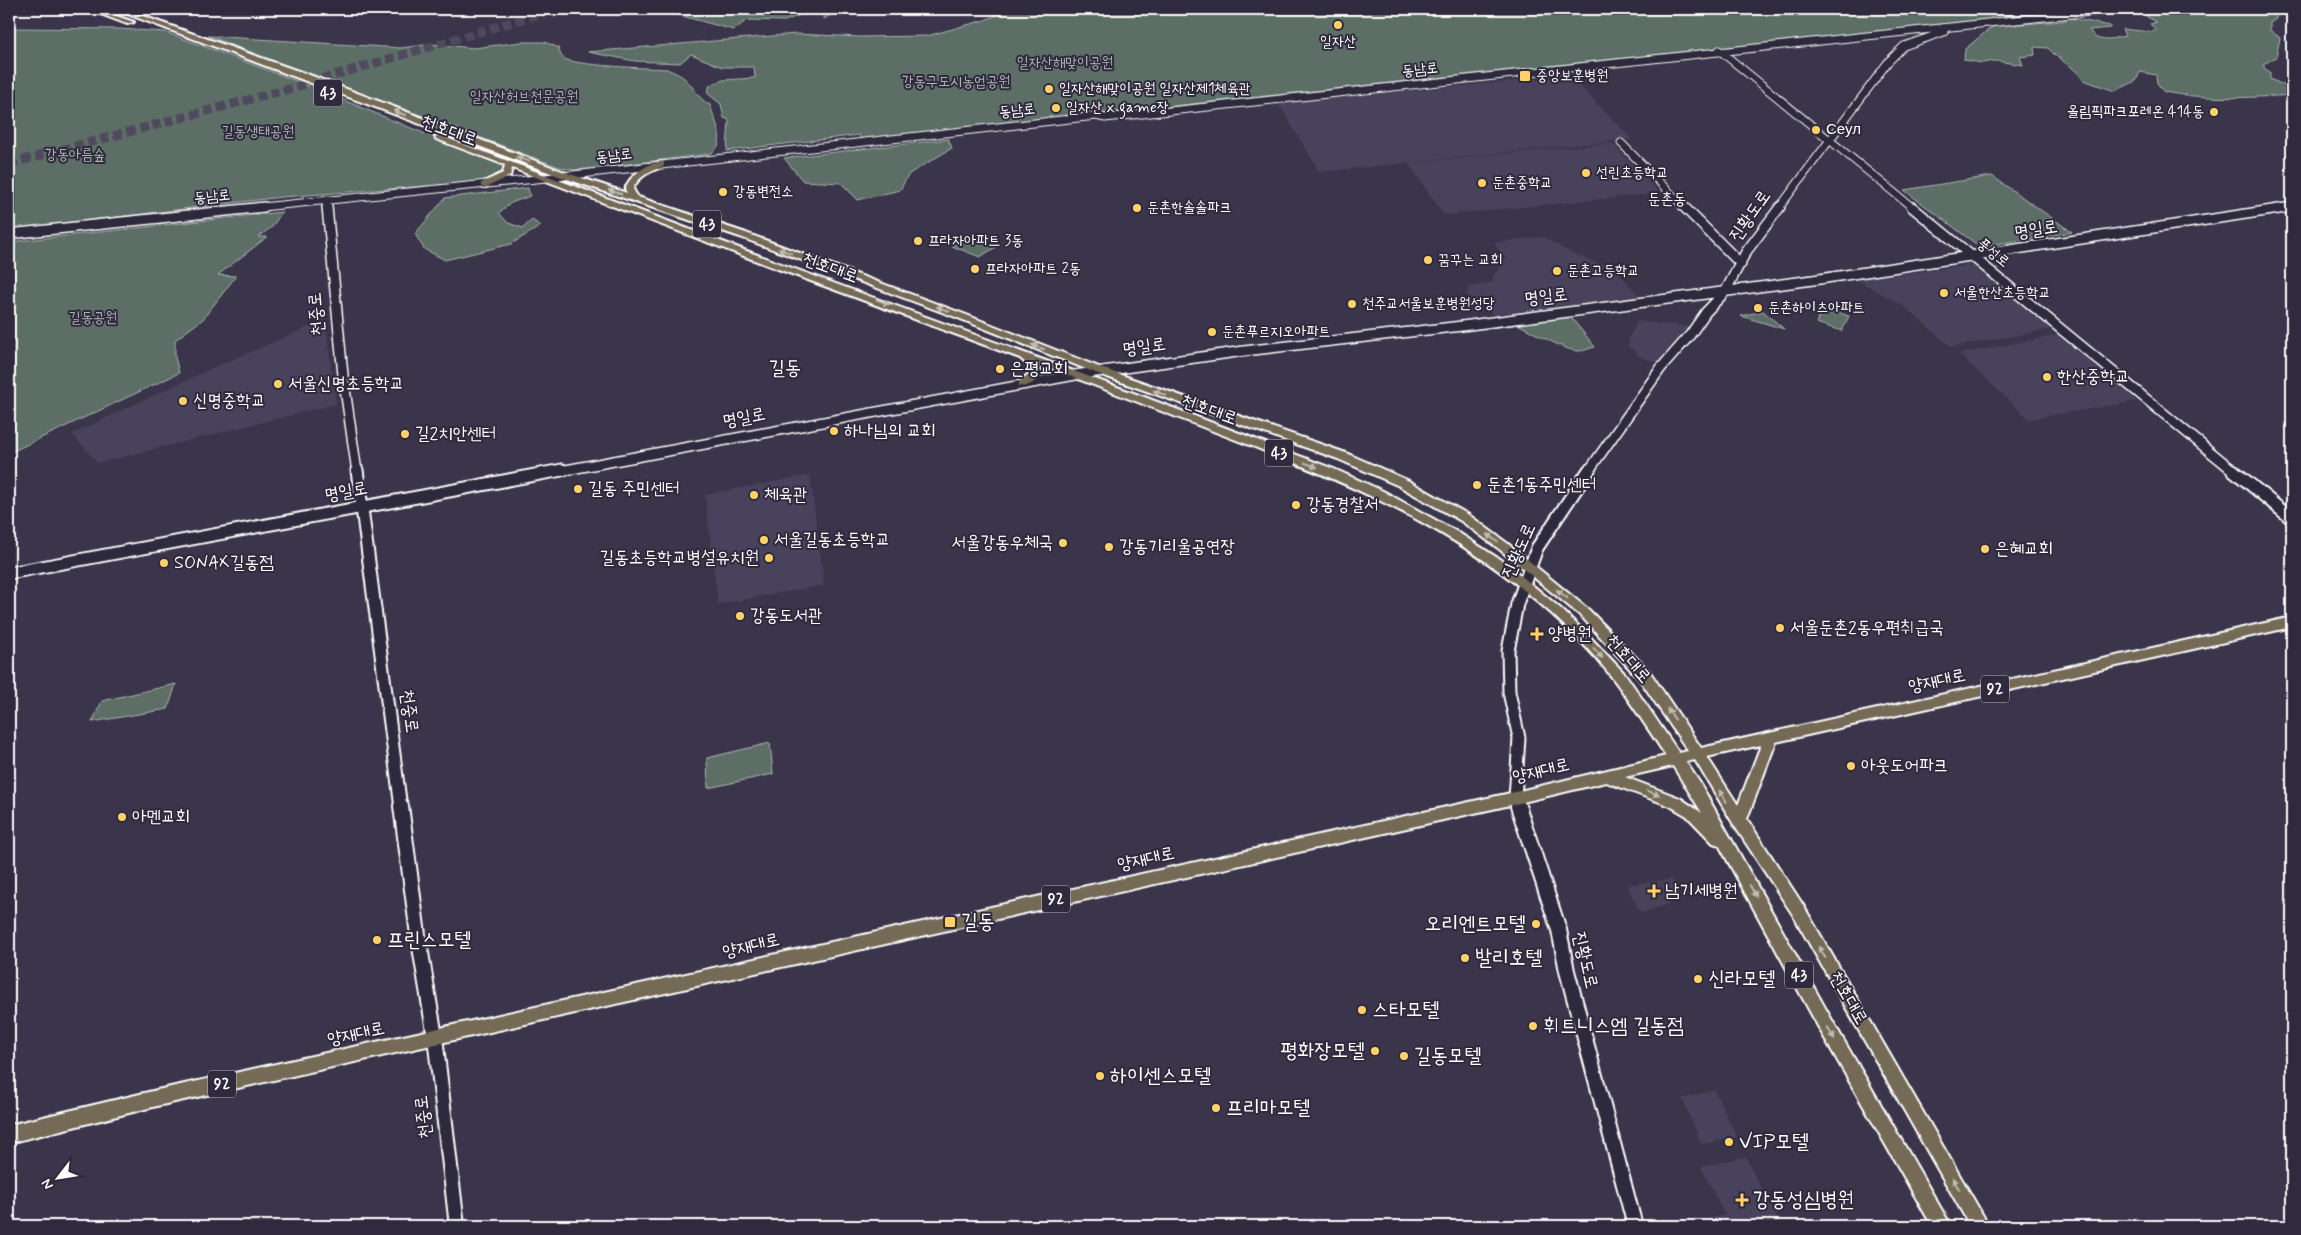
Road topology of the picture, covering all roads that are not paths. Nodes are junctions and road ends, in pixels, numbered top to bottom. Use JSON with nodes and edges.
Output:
{"nodes":[{"id":1,"x":90,"y":9,"type":"edge"},
{"id":2,"x":117,"y":9,"type":"edge"},
{"id":3,"x":2118,"y":9,"type":"edge"},
{"id":4,"x":1959,"y":26,"type":"junction"},
{"id":5,"x":1720,"y":50,"type":"junction"},
{"id":6,"x":1837,"y":130,"type":"junction"},
{"id":7,"x":1819,"y":131,"type":"junction"},
{"id":8,"x":1829,"y":138,"type":"junction"},
{"id":9,"x":1621,"y":143,"type":"dead end"},
{"id":10,"x":509,"y":164,"type":"junction"},
{"id":11,"x":661,"y":164,"type":"junction"},
{"id":12,"x":567,"y":176,"type":"junction"},
{"id":13,"x":546,"y":178,"type":"junction"},
{"id":14,"x":484,"y":185,"type":"junction"},
{"id":15,"x":355,"y":197,"type":"junction"},
{"id":16,"x":635,"y":199,"type":"junction"},
{"id":17,"x":326,"y":200,"type":"junction"},
{"id":18,"x":2292,"y":207,"type":"edge"},
{"id":19,"x":328,"y":213,"type":"junction"},
{"id":20,"x":9,"y":234,"type":"edge"},
{"id":21,"x":1717,"y":242,"type":"junction"},
{"id":22,"x":1746,"y":252,"type":"junction"},
{"id":23,"x":1974,"y":257,"type":"junction"},
{"id":24,"x":1741,"y":264,"type":"junction"},
{"id":25,"x":1725,"y":292,"type":"junction"},
{"id":26,"x":1023,"y":356,"type":"junction"},
{"id":27,"x":1100,"y":371,"type":"junction"},
{"id":28,"x":1075,"y":375,"type":"junction"},
{"id":29,"x":1023,"y":384,"type":"junction"},
{"id":30,"x":362,"y":506,"type":"junction"},
{"id":31,"x":2292,"y":519,"type":"edge"},
{"id":32,"x":1530,"y":569,"type":"junction"},
{"id":33,"x":9,"y":573,"type":"edge"},
{"id":34,"x":1524,"y":584,"type":"junction"},
{"id":35,"x":2292,"y":622,"type":"edge"},
{"id":36,"x":1772,"y":738,"type":"junction"},
{"id":37,"x":1698,"y":754,"type":"junction"},
{"id":38,"x":1677,"y":760,"type":"junction"},
{"id":39,"x":1607,"y":776,"type":"junction"},
{"id":40,"x":1515,"y":798,"type":"junction"},
{"id":41,"x":1739,"y":821,"type":"junction"},
{"id":42,"x":1737,"y":861,"type":"junction"},
{"id":43,"x":435,"y":1037,"type":"junction"},
{"id":44,"x":9,"y":1134,"type":"edge"},
{"id":45,"x":457,"y":1226,"type":"edge"},
{"id":46,"x":1635,"y":1226,"type":"edge"},
{"id":47,"x":1942,"y":1226,"type":"edge"},
{"id":48,"x":1980,"y":1226,"type":"edge"}],
"edges":[{"from":1,"to":10,"type":"main road","name":"천호대로","number":"43"},
{"from":12,"to":2,"type":"main road","name":"천호대로","number":"43","one_way":true},
{"from":3,"to":4,"type":"main road","name":"동남로"},
{"from":4,"to":5,"type":"main road","name":"동남로"},
{"from":4,"to":6,"type":"main road","name":"진황도로"},
{"from":5,"to":7,"type":"main road","name":"풍성로"},
{"from":5,"to":11,"type":"main road","name":"동남로"},
{"from":6,"to":7,"type":"main road"},
{"from":6,"to":8,"type":"main road","name":"진황도로"},
{"from":7,"to":8,"type":"main road","name":"풍성로"},
{"from":8,"to":22,"type":"main road","name":"진황도로"},
{"from":8,"to":23,"type":"main road","name":"풍성로"},
{"from":9,"to":21,"type":"main road"},
{"from":10,"to":13,"type":"main road","name":"천호대로","number":"43"},
{"from":10,"to":14,"type":"main road"},
{"from":11,"to":12,"type":"main road","name":"동남로"},
{"from":11,"to":16,"type":"main road"},
{"from":12,"to":13,"type":"main road","name":"동남로"},
{"from":16,"to":12,"type":"main road","name":"천호대로","number":"43","one_way":true},
{"from":13,"to":14,"type":"main road","name":"동남로"},
{"from":13,"to":26,"type":"main road","name":"천호대로","number":"43","one_way":true},
{"from":14,"to":15,"type":"main road","name":"동남로"},
{"from":15,"to":17,"type":"main road","name":"동남로"},
{"from":15,"to":19,"type":"main road"},
{"from":27,"to":16,"type":"main road","name":"천호대로","number":"43","one_way":true},
{"from":17,"to":19,"type":"main road","name":"천중로"},
{"from":17,"to":20,"type":"main road","name":"동남로"},
{"from":18,"to":23,"type":"main road","name":"명일로"},
{"from":19,"to":30,"type":"main road","name":"천중로"},
{"from":21,"to":22,"type":"main road"},
{"from":21,"to":24,"type":"main road"},
{"from":22,"to":24,"type":"main road","name":"진황도로"},
{"from":23,"to":25,"type":"main road","name":"명일로"},
{"from":23,"to":31,"type":"main road","name":"풍성로"},
{"from":24,"to":25,"type":"main road","name":"진황도로"},
{"from":25,"to":27,"type":"main road","name":"명일로"},
{"from":25,"to":32,"type":"main road","name":"진황도로"},
{"from":26,"to":28,"type":"main road","name":"천호대로","number":"43"},
{"from":26,"to":29,"type":"main road"},
{"from":27,"to":28,"type":"main road","name":"명일로"},
{"from":32,"to":27,"type":"main road","name":"천호대로","number":"43","one_way":true},
{"from":28,"to":29,"type":"main road","name":"명일로"},
{"from":28,"to":34,"type":"main road","name":"천호대로","number":"43","one_way":true},
{"from":29,"to":30,"type":"main road","name":"명일로"},
{"from":30,"to":33,"type":"main road","name":"명일로"},
{"from":30,"to":43,"type":"main road","name":"천중로"},
{"from":32,"to":34,"type":"main road","name":"진황도로"},
{"from":37,"to":32,"type":"main road","name":"천호대로","number":"43","one_way":true},
{"from":34,"to":38,"type":"main road","name":"천호대로","number":"43","one_way":true},
{"from":34,"to":40,"type":"main road","name":"진황도로"},
{"from":35,"to":36,"type":"main road","name":"양재대로","number":"92"},
{"from":36,"to":37,"type":"main road","name":"양재대로","number":"92"},
{"from":36,"to":41,"type":"main road"},
{"from":37,"to":38,"type":"main road","name":"양재대로","number":"92"},
{"from":41,"to":37,"type":"main road","name":"천호대로","number":"43","one_way":true},
{"from":38,"to":39,"type":"main road","name":"양재대로","number":"92"},
{"from":38,"to":42,"type":"main road","name":"천호대로","number":"43"},
{"from":39,"to":40,"type":"main road","name":"양재대로","number":"92"},
{"from":39,"to":42,"type":"main road","one_way":true},
{"from":40,"to":43,"type":"main road","name":"양재대로","number":"92"},
{"from":40,"to":46,"type":"main road","name":"진황도로"},
{"from":48,"to":41,"type":"main road","name":"천호대로","number":"43","one_way":true},
{"from":42,"to":47,"type":"main road","name":"천호대로","number":"43","one_way":true},
{"from":43,"to":44,"type":"main road","name":"양재대로","number":"92"},
{"from":43,"to":45,"type":"main road","name":"천중로"}]}
